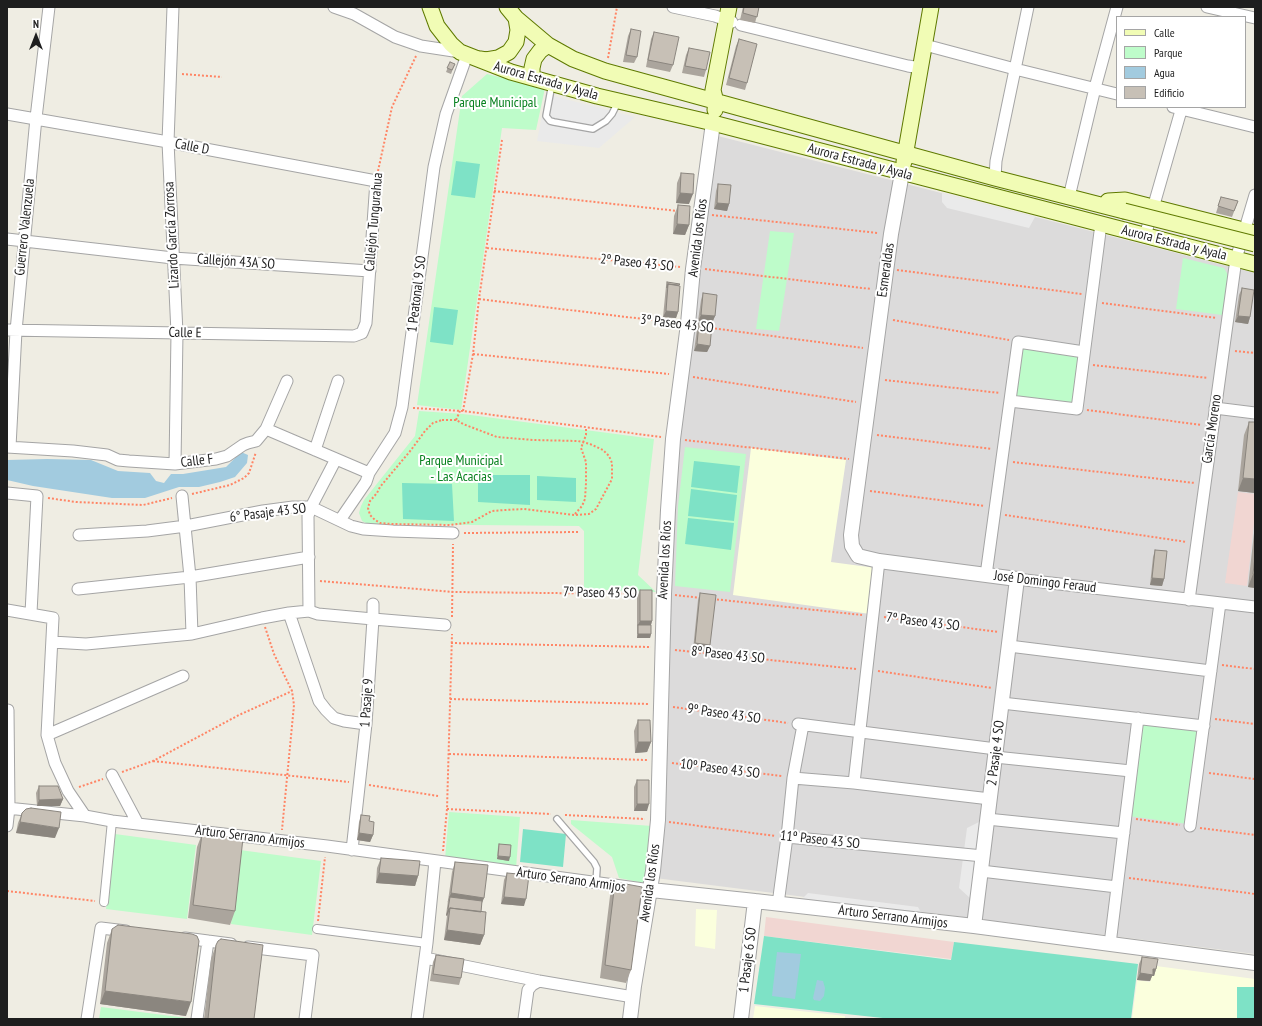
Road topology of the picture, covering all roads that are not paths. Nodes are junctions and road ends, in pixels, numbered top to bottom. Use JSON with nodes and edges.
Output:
{"nodes":[{"id":1,"x":49,"y":7,"type":"edge"},
{"id":2,"x":173,"y":7,"type":"edge"},
{"id":3,"x":334,"y":7,"type":"edge"},
{"id":4,"x":430,"y":7,"type":"edge"},
{"id":5,"x":673,"y":7,"type":"edge"},
{"id":6,"x":736,"y":7,"type":"edge"},
{"id":7,"x":932,"y":7,"type":"edge"},
{"id":8,"x":1028,"y":7,"type":"edge"},
{"id":9,"x":1117,"y":7,"type":"edge"},
{"id":10,"x":1208,"y":11,"type":"edge"},
{"id":11,"x":511,"y":13,"type":"edge"},
{"id":12,"x":1242,"y":16,"type":"edge"},
{"id":13,"x":732,"y":19,"type":"edge"},
{"id":14,"x":548,"y":45,"type":"junction"},
{"id":15,"x":925,"y":45,"type":"junction"},
{"id":16,"x":467,"y":55,"type":"junction"},
{"id":17,"x":920,"y":68,"type":"junction"},
{"id":18,"x":1015,"y":69,"type":"junction"},
{"id":19,"x":532,"y":78,"type":"junction"},
{"id":20,"x":552,"y":83,"type":"junction"},
{"id":21,"x":1095,"y":88,"type":"junction"},
{"id":22,"x":1116,"y":94,"type":"edge"},
{"id":23,"x":618,"y":101,"type":"junction"},
{"id":24,"x":716,"y":102,"type":"junction"},
{"id":25,"x":1179,"y":108,"type":"edge"},
{"id":26,"x":7,"y":114,"type":"edge"},
{"id":27,"x":36,"y":118,"type":"junction"},
{"id":28,"x":713,"y":123,"type":"junction"},
{"id":29,"x":1255,"y":127,"type":"edge"},
{"id":30,"x":168,"y":142,"type":"junction"},
{"id":31,"x":905,"y":153,"type":"junction"},
{"id":32,"x":902,"y":173,"type":"junction"},
{"id":33,"x":995,"y":178,"type":"junction"},
{"id":34,"x":376,"y":181,"type":"joint"},
{"id":35,"x":1255,"y":195,"type":"edge"},
{"id":36,"x":1069,"y":197,"type":"junction"},
{"id":37,"x":1090,"y":202,"type":"junction"},
{"id":38,"x":1153,"y":208,"type":"junction"},
{"id":39,"x":1101,"y":224,"type":"junction"},
{"id":40,"x":1220,"y":224,"type":"junction"},
{"id":41,"x":1251,"y":234,"type":"edge"},
{"id":42,"x":1145,"y":236,"type":"junction"},
{"id":43,"x":7,"y":239,"type":"edge"},
{"id":44,"x":24,"y":241,"type":"junction"},
{"id":45,"x":1255,"y":244,"type":"edge"},
{"id":46,"x":1213,"y":253,"type":"junction"},
{"id":47,"x":172,"y":258,"type":"junction"},
{"id":48,"x":1236,"y":259,"type":"junction"},
{"id":49,"x":1255,"y":263,"type":"edge"},
{"id":50,"x":370,"y":271,"type":"junction"},
{"id":51,"x":11,"y":330,"type":"edge"},
{"id":52,"x":176,"y":333,"type":"junction"},
{"id":53,"x":362,"y":333,"type":"joint"},
{"id":54,"x":1084,"y":352,"type":"junction"},
{"id":55,"x":287,"y":381,"type":"dead end"},
{"id":56,"x":338,"y":381,"type":"dead end"},
{"id":57,"x":1011,"y":397,"type":"junction"},
{"id":58,"x":1215,"y":408,"type":"junction"},
{"id":59,"x":1255,"y":413,"type":"edge"},
{"id":60,"x":266,"y":429,"type":"junction"},
{"id":61,"x":8,"y":447,"type":"edge"},
{"id":62,"x":315,"y":450,"type":"junction"},
{"id":63,"x":336,"y":459,"type":"junction"},
{"id":64,"x":175,"y":464,"type":"junction"},
{"id":65,"x":369,"y":473,"type":"junction"},
{"id":66,"x":7,"y":493,"type":"edge"},
{"id":67,"x":182,"y":496,"type":"road end"},
{"id":68,"x":311,"y":507,"type":"junction"},
{"id":69,"x":340,"y":520,"type":"junction"},
{"id":70,"x":186,"y":526,"type":"junction"},
{"id":71,"x":453,"y":533,"type":"road end"},
{"id":72,"x":79,"y":535,"type":"dead end"},
{"id":73,"x":851,"y":535,"type":"joint"},
{"id":74,"x":309,"y":557,"type":"junction"},
{"id":75,"x":879,"y":561,"type":"junction"},
{"id":76,"x":986,"y":575,"type":"junction"},
{"id":77,"x":190,"y":577,"type":"junction"},
{"id":78,"x":1017,"y":579,"type":"junction"},
{"id":79,"x":78,"y":589,"type":"dead end"},
{"id":80,"x":1189,"y":600,"type":"junction"},
{"id":81,"x":1220,"y":603,"type":"junction"},
{"id":82,"x":373,"y":604,"type":"dead end"},
{"id":83,"x":1255,"y":608,"type":"edge"},
{"id":84,"x":7,"y":610,"type":"edge"},
{"id":85,"x":309,"y":611,"type":"junction"},
{"id":86,"x":31,"y":613,"type":"junction"},
{"id":87,"x":290,"y":613,"type":"junction"},
{"id":88,"x":373,"y":619,"type":"junction"},
{"id":89,"x":450,"y":625,"type":"road end"},
{"id":90,"x":192,"y":634,"type":"junction"},
{"id":91,"x":1010,"y":640,"type":"junction"},
{"id":92,"x":52,"y":642,"type":"junction"},
{"id":93,"x":1212,"y":667,"type":"junction"},
{"id":94,"x":183,"y":676,"type":"dead end"},
{"id":95,"x":1003,"y":696,"type":"junction"},
{"id":96,"x":8,"y":710,"type":"dead end"},
{"id":97,"x":1138,"y":718,"type":"junction"},
{"id":98,"x":1204,"y":722,"type":"junction"},
{"id":99,"x":366,"y":724,"type":"junction"},
{"id":100,"x":860,"y":732,"type":"junction"},
{"id":101,"x":47,"y":734,"type":"junction"},
{"id":102,"x":995,"y":753,"type":"junction"},
{"id":103,"x":1131,"y":771,"type":"junction"},
{"id":104,"x":112,"y":776,"type":"road end"},
{"id":105,"x":793,"y":778,"type":"junction"},
{"id":106,"x":854,"y":783,"type":"junction"},
{"id":107,"x":990,"y":799,"type":"junction"},
{"id":108,"x":8,"y":808,"type":"edge"},
{"id":109,"x":85,"y":816,"type":"junction"},
{"id":110,"x":987,"y":818,"type":"junction"},
{"id":111,"x":556,"y":819,"type":"dead end"},
{"id":112,"x":112,"y":821,"type":"junction"},
{"id":113,"x":138,"y":824,"type":"junction"},
{"id":114,"x":7,"y":826,"type":"edge"},
{"id":115,"x":1190,"y":826,"type":"dead end"},
{"id":116,"x":1124,"y":833,"type":"junction"},
{"id":117,"x":787,"y":837,"type":"junction"},
{"id":118,"x":352,"y":850,"type":"junction"},
{"id":119,"x":983,"y":856,"type":"junction"},
{"id":120,"x":438,"y":862,"type":"junction"},
{"id":121,"x":981,"y":871,"type":"junction"},
{"id":122,"x":1118,"y":882,"type":"junction"},
{"id":123,"x":596,"y":883,"type":"junction"},
{"id":124,"x":651,"y":890,"type":"junction"},
{"id":125,"x":755,"y":901,"type":"junction"},
{"id":126,"x":104,"y":902,"type":"road end"},
{"id":127,"x":778,"y":904,"type":"junction"},
{"id":128,"x":974,"y":926,"type":"junction"},
{"id":129,"x":317,"y":929,"type":"road end"},
{"id":130,"x":139,"y":932,"type":"edge"},
{"id":131,"x":178,"y":937,"type":"edge"},
{"id":132,"x":208,"y":941,"type":"junction"},
{"id":133,"x":427,"y":942,"type":"junction"},
{"id":134,"x":1110,"y":944,"type":"junction"},
{"id":135,"x":425,"y":958,"type":"junction"},
{"id":136,"x":1255,"y":963,"type":"edge"},
{"id":137,"x":539,"y":981,"type":"junction"},
{"id":138,"x":633,"y":997,"type":"junction"},
{"id":139,"x":87,"y":1019,"type":"edge"},
{"id":140,"x":197,"y":1019,"type":"edge"},
{"id":141,"x":305,"y":1019,"type":"edge"},
{"id":142,"x":417,"y":1019,"type":"edge"},
{"id":143,"x":524,"y":1019,"type":"edge"},
{"id":144,"x":630,"y":1019,"type":"edge"},
{"id":145,"x":741,"y":1019,"type":"edge"}],
"edges":[{"from":1,"to":27,"type":"street","name":"Guerrero Valenzuela"},
{"from":2,"to":30,"type":"street","name":"Lizardo García Zorrosa"},
{"from":3,"to":16,"type":"street"},
{"from":4,"to":16,"type":"main road"},
{"from":5,"to":13,"type":"street"},
{"from":6,"to":13,"type":"main road","name":"Avenida los Ríos"},
{"from":7,"to":15,"type":"main road","name":"Esmeraldas"},
{"from":8,"to":18,"type":"street"},
{"from":9,"to":21,"type":"street"},
{"from":10,"to":12,"type":"street"},
{"from":11,"to":14,"type":"main road","name":"Aurora Estrada y Ayala"},
{"from":11,"to":16,"type":"main road"},
{"from":13,"to":17,"type":"street"},
{"from":13,"to":24,"type":"main road","name":"Avenida los Ríos"},
{"from":14,"to":19,"type":"main road"},
{"from":14,"to":24,"type":"main road","name":"Aurora Estrada y Ayala"},
{"from":15,"to":17,"type":"main road","name":"Esmeraldas"},
{"from":15,"to":18,"type":"street"},
{"from":16,"to":19,"type":"main road","name":"Aurora Estrada y Ayala"},
{"from":16,"to":65,"type":"street","name":"1 Peatonal 9 SO"},
{"from":17,"to":31,"type":"main road","name":"Esmeraldas"},
{"from":18,"to":21,"type":"street"},
{"from":18,"to":33,"type":"street"},
{"from":19,"to":20,"type":"main road","name":"Aurora Estrada y Ayala"},
{"from":20,"to":23,"type":"main road","name":"Aurora Estrada y Ayala"},
{"from":20,"to":23,"type":"lane"},
{"from":21,"to":22,"type":"street"},
{"from":21,"to":36,"type":"street"},
{"from":23,"to":28,"type":"main road","name":"Aurora Estrada y Ayala"},
{"from":24,"to":28,"type":"main road","name":"Avenida los Ríos"},
{"from":24,"to":31,"type":"main road","name":"Aurora Estrada y Ayala"},
{"from":25,"to":29,"type":"street"},
{"from":25,"to":38,"type":"street"},
{"from":26,"to":27,"type":"street","name":"Calle D"},
{"from":27,"to":30,"type":"street","name":"Calle D"},
{"from":27,"to":44,"type":"street","name":"Guerrero Valenzuela"},
{"from":28,"to":32,"type":"main road","name":"Aurora Estrada y Ayala"},
{"from":28,"to":124,"type":"street","name":"Avenida los Ríos"},
{"from":30,"to":34,"type":"street","name":"Calle D"},
{"from":30,"to":47,"type":"street","name":"Lizardo García Zorrosa"},
{"from":31,"to":32,"type":"main road","name":"Esmeraldas"},
{"from":31,"to":33,"type":"main road","name":"Aurora Estrada y Ayala"},
{"from":32,"to":39,"type":"main road","name":"Aurora Estrada y Ayala"},
{"from":32,"to":73,"type":"street","name":"Esmeraldas"},
{"from":33,"to":36,"type":"main road","name":"Aurora Estrada y Ayala"},
{"from":34,"to":50,"type":"street","name":"Callejón Tungurahua"},
{"from":35,"to":41,"type":"street","name":"García Moreno"},
{"from":36,"to":37,"type":"main road","name":"Aurora Estrada y Ayala"},
{"from":37,"to":38,"type":"main road"},
{"from":37,"to":45,"type":"main road","name":"Aurora Estrada y Ayala","bridge":true},
{"from":38,"to":40,"type":"main road"},
{"from":38,"to":42,"type":"street"},
{"from":39,"to":42,"type":"main road","name":"Aurora Estrada y Ayala"},
{"from":39,"to":54,"type":"street"},
{"from":40,"to":41,"type":"main road"},
{"from":40,"to":46,"type":"main road"},
{"from":41,"to":48,"type":"street","name":"García Moreno"},
{"from":41,"to":49,"type":"main road"},
{"from":42,"to":46,"type":"main road","name":"Aurora Estrada y Ayala"},
{"from":43,"to":44,"type":"street","name":"Callejón 43A SO"},
{"from":44,"to":47,"type":"street","name":"Callejón 43A SO"},
{"from":44,"to":51,"type":"street","name":"Guerrero Valenzuela"},
{"from":46,"to":48,"type":"main road","name":"Aurora Estrada y Ayala"},
{"from":47,"to":50,"type":"street","name":"Callejón 43A SO"},
{"from":47,"to":52,"type":"street","name":"Lizardo García Zorrosa"},
{"from":48,"to":49,"type":"main road","name":"Aurora Estrada y Ayala"},
{"from":48,"to":58,"type":"street","name":"García Moreno"},
{"from":50,"to":53,"type":"street","name":"Callejón Tungurahua"},
{"from":51,"to":52,"type":"street","name":"Calle E"},
{"from":51,"to":61,"type":"street","name":"Guerrero Valenzuela"},
{"from":52,"to":53,"type":"street","name":"Calle E"},
{"from":52,"to":64,"type":"street","name":"Lizardo García Zorrosa"},
{"from":54,"to":57,"type":"street"},
{"from":54,"to":57,"type":"street"},
{"from":55,"to":60,"type":"street","name":"Calle F"},
{"from":56,"to":62,"type":"street"},
{"from":57,"to":76,"type":"street"},
{"from":58,"to":59,"type":"street"},
{"from":58,"to":80,"type":"street","name":"García Moreno"},
{"from":60,"to":62,"type":"street"},
{"from":60,"to":64,"type":"street","name":"Calle F"},
{"from":61,"to":64,"type":"street","name":"Calle F"},
{"from":62,"to":63,"type":"street"},
{"from":63,"to":65,"type":"street"},
{"from":63,"to":68,"type":"street"},
{"from":65,"to":69,"type":"street","name":"1 Peatonal 9 SO"},
{"from":66,"to":86,"type":"street"},
{"from":67,"to":70,"type":"street"},
{"from":68,"to":69,"type":"street","name":"6° Pasaje 43 SO"},
{"from":68,"to":70,"type":"street","name":"6° Pasaje 43 SO"},
{"from":68,"to":74,"type":"street"},
{"from":69,"to":71,"type":"street","name":"6° Pasaje 43 SO"},
{"from":70,"to":72,"type":"street","name":"6° Pasaje 43 SO"},
{"from":70,"to":77,"type":"street"},
{"from":73,"to":75,"type":"street","name":"José Domingo Feraud"},
{"from":74,"to":77,"type":"street"},
{"from":74,"to":85,"type":"street"},
{"from":75,"to":76,"type":"street","name":"José Domingo Feraud"},
{"from":75,"to":100,"type":"street"},
{"from":76,"to":78,"type":"street","name":"José Domingo Feraud"},
{"from":77,"to":79,"type":"street"},
{"from":77,"to":90,"type":"street"},
{"from":78,"to":80,"type":"street","name":"José Domingo Feraud"},
{"from":78,"to":91,"type":"street","name":"2 Pasaje 4 SO"},
{"from":80,"to":81,"type":"street","name":"José Domingo Feraud"},
{"from":81,"to":83,"type":"street","name":"José Domingo Feraud"},
{"from":81,"to":93,"type":"street"},
{"from":82,"to":88,"type":"street","name":"1 Pasaje 9"},
{"from":84,"to":86,"type":"street"},
{"from":85,"to":87,"type":"street"},
{"from":85,"to":88,"type":"street"},
{"from":86,"to":92,"type":"street"},
{"from":87,"to":90,"type":"street"},
{"from":87,"to":99,"type":"street"},
{"from":88,"to":89,"type":"street"},
{"from":88,"to":99,"type":"street","name":"1 Pasaje 9"},
{"from":90,"to":92,"type":"street"},
{"from":91,"to":93,"type":"street"},
{"from":91,"to":95,"type":"street","name":"2 Pasaje 4 SO"},
{"from":92,"to":101,"type":"street"},
{"from":93,"to":98,"type":"street"},
{"from":94,"to":101,"type":"street"},
{"from":95,"to":97,"type":"street"},
{"from":95,"to":102,"type":"street","name":"2 Pasaje 4 SO"},
{"from":96,"to":108,"type":"street"},
{"from":97,"to":98,"type":"street"},
{"from":97,"to":103,"type":"street"},
{"from":98,"to":115,"type":"street"},
{"from":99,"to":118,"type":"street","name":"1 Pasaje 9"},
{"from":100,"to":102,"type":"street"},
{"from":100,"to":105,"type":"street"},
{"from":100,"to":106,"type":"street"},
{"from":101,"to":109,"type":"street"},
{"from":102,"to":103,"type":"street"},
{"from":102,"to":107,"type":"street","name":"2 Pasaje 4 SO"},
{"from":103,"to":116,"type":"street"},
{"from":104,"to":113,"type":"street"},
{"from":105,"to":106,"type":"street"},
{"from":105,"to":117,"type":"street"},
{"from":106,"to":107,"type":"street"},
{"from":107,"to":110,"type":"street","name":"2 Pasaje 4 SO"},
{"from":108,"to":109,"type":"street","name":"Arturo Serrano Armijos"},
{"from":108,"to":114,"type":"street"},
{"from":109,"to":112,"type":"street","name":"Arturo Serrano Armijos"},
{"from":110,"to":116,"type":"street"},
{"from":110,"to":119,"type":"street","name":"2 Pasaje 4 SO"},
{"from":111,"to":123,"type":"lane"},
{"from":112,"to":113,"type":"street","name":"Arturo Serrano Armijos"},
{"from":112,"to":126,"type":"street"},
{"from":113,"to":118,"type":"street","name":"Arturo Serrano Armijos"},
{"from":116,"to":122,"type":"street"},
{"from":117,"to":119,"type":"street","name":"11º Paseo 43 SO"},
{"from":117,"to":127,"type":"street"},
{"from":118,"to":120,"type":"street","name":"Arturo Serrano Armijos"},
{"from":119,"to":121,"type":"street","name":"2 Pasaje 4 SO"},
{"from":120,"to":123,"type":"street","name":"Arturo Serrano Armijos"},
{"from":120,"to":133,"type":"street"},
{"from":121,"to":122,"type":"street"},
{"from":121,"to":128,"type":"street","name":"2 Pasaje 4 SO"},
{"from":122,"to":134,"type":"street"},
{"from":123,"to":124,"type":"street","name":"Arturo Serrano Armijos"},
{"from":124,"to":125,"type":"street","name":"Arturo Serrano Armijos"},
{"from":124,"to":138,"type":"street","name":"Avenida los Ríos"},
{"from":125,"to":127,"type":"street","name":"Arturo Serrano Armijos"},
{"from":125,"to":145,"type":"street","name":"1 Pasaje 6 SO"},
{"from":127,"to":128,"type":"street","name":"Arturo Serrano Armijos"},
{"from":128,"to":134,"type":"street","name":"Arturo Serrano Armijos"},
{"from":129,"to":133,"type":"street"},
{"from":130,"to":139,"type":"street"},
{"from":131,"to":132,"type":"street"},
{"from":132,"to":140,"type":"street"},
{"from":132,"to":141,"type":"street"},
{"from":133,"to":135,"type":"street"},
{"from":134,"to":136,"type":"street","name":"Arturo Serrano Armijos"},
{"from":135,"to":137,"type":"street"},
{"from":135,"to":142,"type":"street"},
{"from":137,"to":138,"type":"street"},
{"from":137,"to":143,"type":"street"},
{"from":138,"to":144,"type":"street","name":"Avenida los Ríos"}]}
